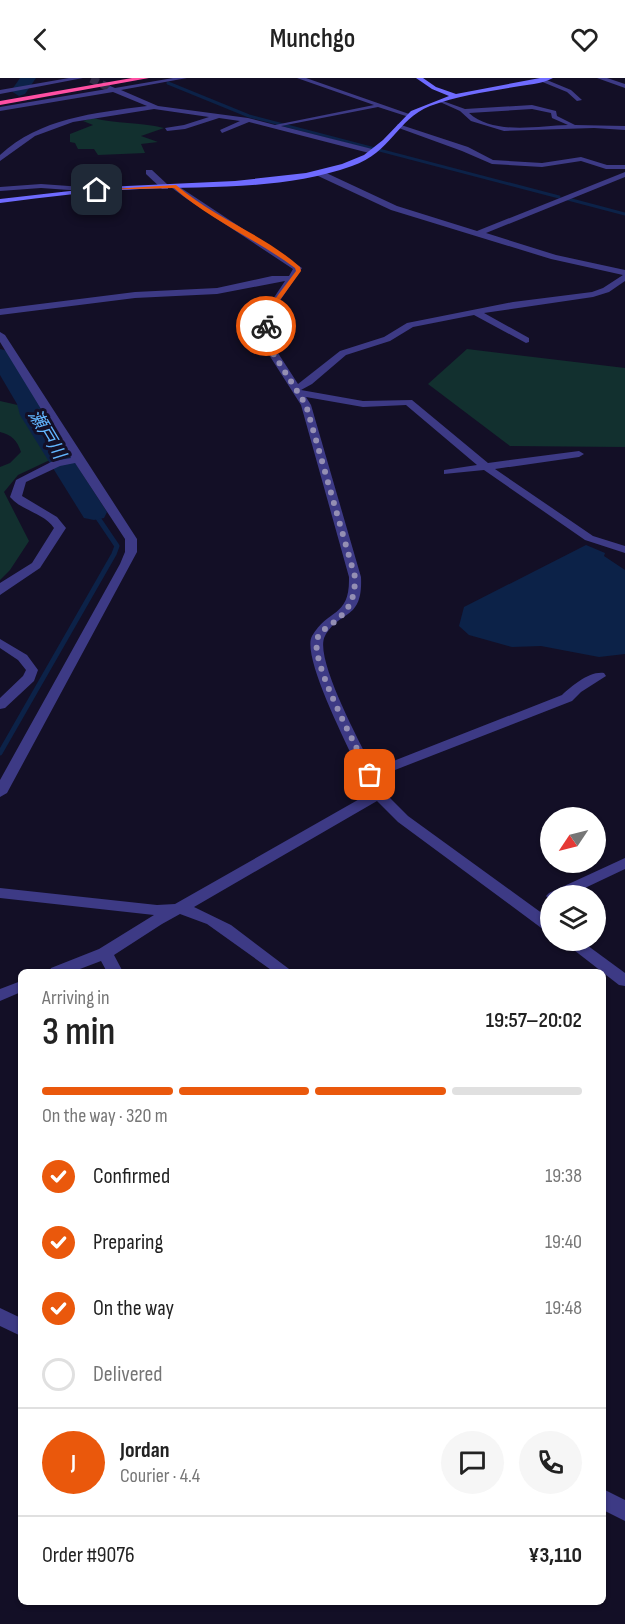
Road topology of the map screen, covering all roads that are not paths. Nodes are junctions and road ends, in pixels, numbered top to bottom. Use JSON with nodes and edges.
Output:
{"nodes":[{"id":1,"x":80,"y":78,"type":"edge"},
{"id":2,"x":119,"y":78,"type":"edge"},
{"id":3,"x":145,"y":78,"type":"edge"},
{"id":4,"x":184,"y":78,"type":"edge"},
{"id":5,"x":300,"y":78,"type":"edge"},
{"id":6,"x":419,"y":78,"type":"edge"},
{"id":7,"x":600,"y":78,"type":"edge"},
{"id":8,"x":546,"y":79,"type":"edge"},
{"id":9,"x":625,"y":86,"type":"edge"},
{"id":10,"x":112,"y":89,"type":"junction"},
{"id":11,"x":0,"y":91,"type":"edge"},
{"id":12,"x":457,"y":97,"type":"junction"},
{"id":13,"x":579,"y":100,"type":"dead end"},
{"id":14,"x":0,"y":101,"type":"edge"},
{"id":15,"x":442,"y":101,"type":"junction"},
{"id":16,"x":378,"y":106,"type":"junction"},
{"id":17,"x":153,"y":107,"type":"junction"},
{"id":18,"x":0,"y":109,"type":"edge"},
{"id":19,"x":463,"y":111,"type":"junction"},
{"id":20,"x":222,"y":115,"type":"junction"},
{"id":21,"x":409,"y":115,"type":"junction"},
{"id":22,"x":248,"y":120,"type":"junction"},
{"id":23,"x":279,"y":125,"type":"junction"},
{"id":24,"x":398,"y":126,"type":"junction"},
{"id":25,"x":575,"y":126,"type":"junction"},
{"id":26,"x":625,"y":128,"type":"edge"},
{"id":27,"x":167,"y":129,"type":"dead end"},
{"id":28,"x":504,"y":129,"type":"junction"},
{"id":29,"x":222,"y":131,"type":"dead end"},
{"id":30,"x":521,"y":137,"type":"dead end"},
{"id":31,"x":375,"y":150,"type":"junction"},
{"id":32,"x":0,"y":159,"type":"edge"},
{"id":33,"x":625,"y":167,"type":"edge"},
{"id":34,"x":149,"y":172,"type":"dead end"},
{"id":35,"x":319,"y":173,"type":"junction"},
{"id":36,"x":625,"y":174,"type":"edge"},
{"id":37,"x":170,"y":187,"type":"junction"},
{"id":38,"x":0,"y":189,"type":"edge"},
{"id":39,"x":97,"y":190,"type":"junction"},
{"id":40,"x":0,"y":201,"type":"edge"},
{"id":41,"x":477,"y":234,"type":"junction"},
{"id":42,"x":625,"y":275,"type":"edge"},
{"id":43,"x":292,"y":278,"type":"junction"},
{"id":44,"x":0,"y":312,"type":"edge"},
{"id":45,"x":475,"y":312,"type":"junction"},
{"id":46,"x":266,"y":328,"type":"junction"},
{"id":47,"x":287,"y":331,"type":"dead end"},
{"id":48,"x":0,"y":335,"type":"edge"},
{"id":49,"x":526,"y":340,"type":"dead end"},
{"id":50,"x":297,"y":391,"type":"junction"},
{"id":51,"x":579,"y":454,"type":"dead end"},
{"id":52,"x":77,"y":459,"type":"junction"},
{"id":53,"x":486,"y":467,"type":"junction"},
{"id":54,"x":448,"y":472,"type":"dead end"},
{"id":55,"x":625,"y":550,"type":"edge"},
{"id":56,"x":0,"y":591,"type":"edge"},
{"id":57,"x":0,"y":643,"type":"edge"},
{"id":58,"x":599,"y":676,"type":"dead end"},
{"id":59,"x":0,"y":705,"type":"edge"},
{"id":60,"x":370,"y":775,"type":"junction"},
{"id":61,"x":0,"y":793,"type":"edge"},
{"id":62,"x":378,"y":794,"type":"junction"},
{"id":63,"x":625,"y":863,"type":"edge"},
{"id":64,"x":576,"y":885,"type":"edge"},
{"id":65,"x":0,"y":893,"type":"edge"},
{"id":66,"x":540,"y":902,"type":"edge"},
{"id":67,"x":528,"y":908,"type":"junction"},
{"id":68,"x":178,"y":909,"type":"junction"},
{"id":69,"x":540,"y":918,"type":"edge"},
{"id":70,"x":584,"y":951,"type":"edge"},
{"id":71,"x":105,"y":953,"type":"junction"},
{"id":72,"x":69,"y":969,"type":"edge"},
{"id":73,"x":113,"y":969,"type":"edge"},
{"id":74,"x":281,"y":969,"type":"edge"},
{"id":75,"x":625,"y":981,"type":"edge"},
{"id":76,"x":18,"y":987,"type":"edge"},
{"id":77,"x":0,"y":994,"type":"edge"},
{"id":78,"x":0,"y":1316,"type":"edge"},
{"id":79,"x":18,"y":1326,"type":"edge"},
{"id":80,"x":606,"y":1500,"type":"edge"},
{"id":81,"x":625,"y":1510,"type":"edge"}],
"edges":[{"from":1,"to":11,"type":"street"},
{"from":2,"to":14,"type":"highway"},
{"from":3,"to":14,"type":"highway"},
{"from":4,"to":10,"type":"street"},
{"from":5,"to":16,"type":"street"},
{"from":6,"to":12,"type":"main road"},
{"from":7,"to":9,"type":"street"},
{"from":8,"to":12,"type":"main road"},
{"from":8,"to":13,"type":"street"},
{"from":10,"to":17,"type":"street"},
{"from":10,"to":18,"type":"street"},
{"from":12,"to":15,"type":"main road"},
{"from":15,"to":19,"type":"street"},
{"from":15,"to":21,"type":"main road"},
{"from":16,"to":21,"type":"street"},
{"from":16,"to":23,"type":"street"},
{"from":17,"to":20,"type":"street"},
{"from":17,"to":32,"type":"street"},
{"from":19,"to":25,"type":"street"},
{"from":19,"to":28,"type":"street"},
{"from":20,"to":22,"type":"street"},
{"from":20,"to":27,"type":"street"},
{"from":21,"to":24,"type":"main road"},
{"from":22,"to":23,"type":"street"},
{"from":22,"to":29,"type":"street"},
{"from":23,"to":31,"type":"street"},
{"from":24,"to":31,"type":"main road"},
{"from":24,"to":33,"type":"street"},
{"from":25,"to":26,"type":"street"},
{"from":25,"to":28,"type":"street"},
{"from":28,"to":30,"type":"street"},
{"from":31,"to":35,"type":"main road"},
{"from":34,"to":37,"type":"street"},
{"from":35,"to":37,"type":"main road"},
{"from":35,"to":41,"type":"street"},
{"from":36,"to":41,"type":"street"},
{"from":37,"to":39,"type":"main road"},
{"from":37,"to":43,"type":"street"},
{"from":38,"to":39,"type":"street"},
{"from":39,"to":40,"type":"main road"},
{"from":41,"to":42,"type":"street"},
{"from":42,"to":45,"type":"street"},
{"from":43,"to":44,"type":"street"},
{"from":43,"to":46,"type":"street"},
{"from":45,"to":49,"type":"street"},
{"from":45,"to":50,"type":"street"},
{"from":46,"to":47,"type":"street"},
{"from":46,"to":50,"type":"street"},
{"from":48,"to":52,"type":"street"},
{"from":50,"to":53,"type":"street"},
{"from":50,"to":60,"type":"street"},
{"from":51,"to":53,"type":"street"},
{"from":52,"to":56,"type":"street"},
{"from":52,"to":61,"type":"street"},
{"from":53,"to":54,"type":"street"},
{"from":53,"to":55,"type":"street"},
{"from":57,"to":59,"type":"street"},
{"from":58,"to":60,"type":"street"},
{"from":60,"to":62,"type":"street"},
{"from":62,"to":67,"type":"street"},
{"from":62,"to":68,"type":"street"},
{"from":63,"to":64,"type":"street"},
{"from":65,"to":68,"type":"street"},
{"from":66,"to":67,"type":"street"},
{"from":67,"to":69,"type":"street"},
{"from":68,"to":71,"type":"street"},
{"from":68,"to":74,"type":"street"},
{"from":70,"to":75,"type":"street"},
{"from":71,"to":72,"type":"street"},
{"from":71,"to":73,"type":"street"},
{"from":76,"to":77,"type":"street"},
{"from":78,"to":79,"type":"street"},
{"from":80,"to":81,"type":"street"}]}
